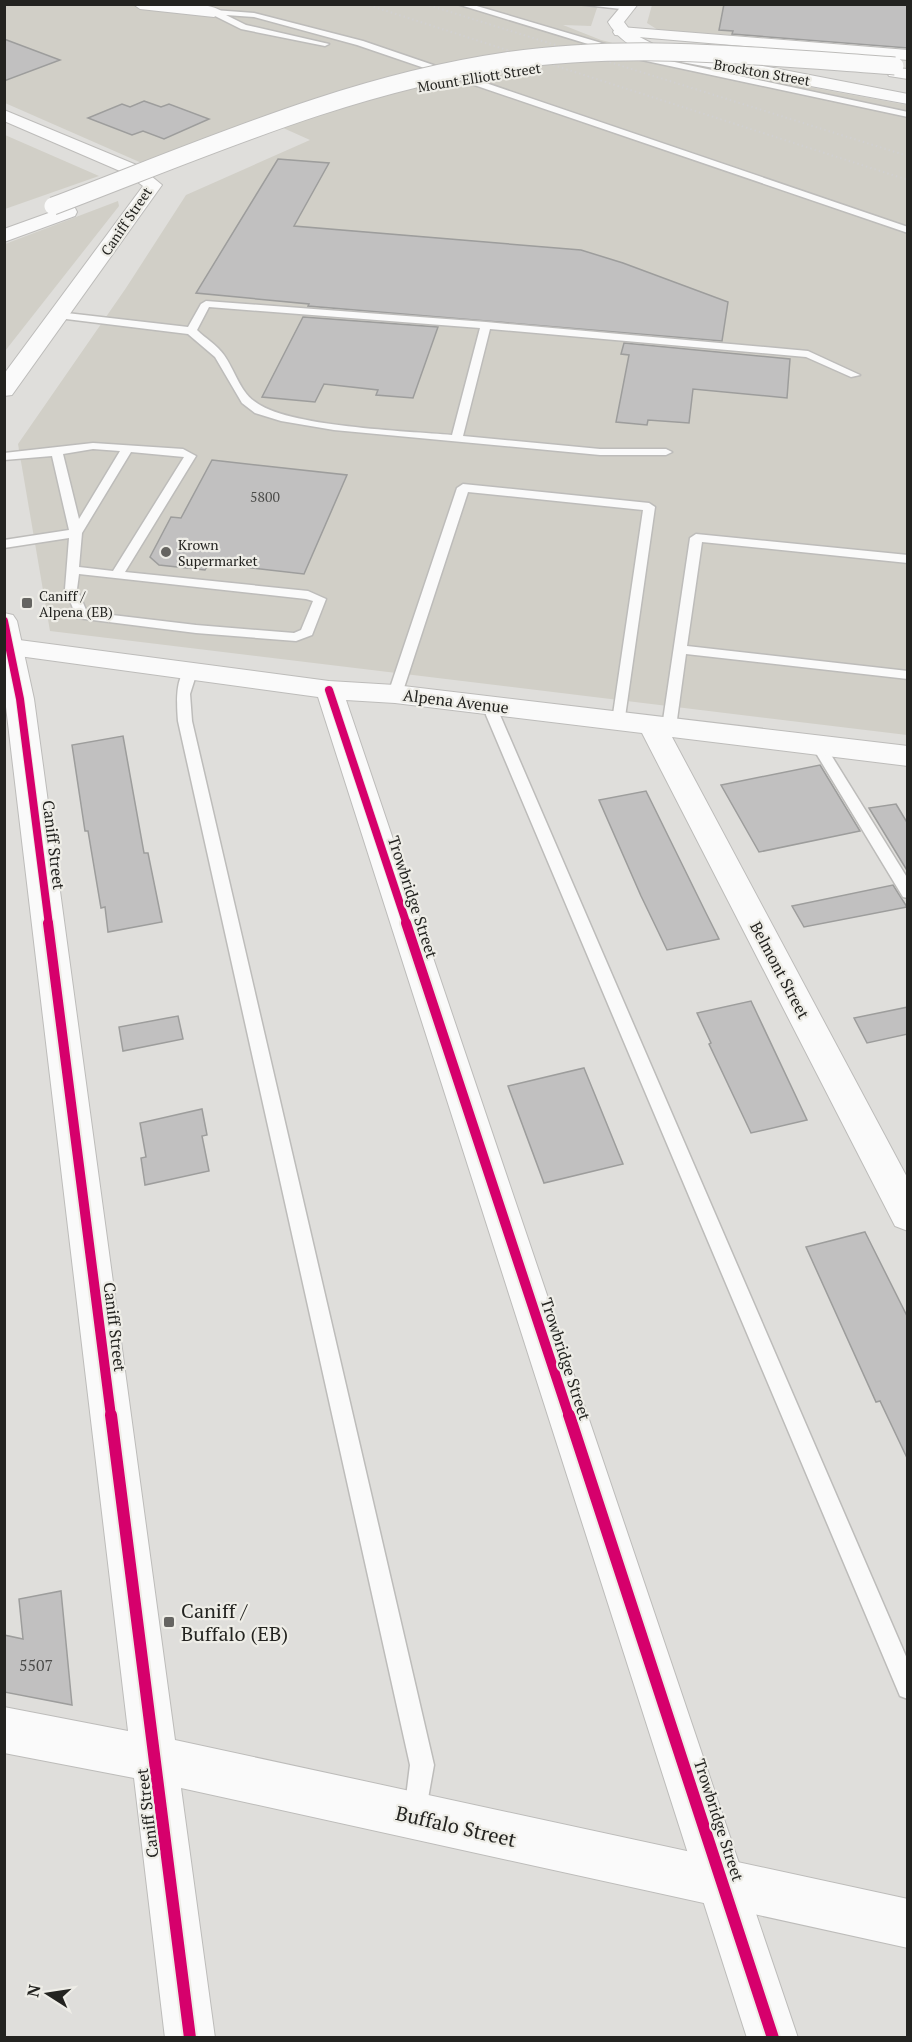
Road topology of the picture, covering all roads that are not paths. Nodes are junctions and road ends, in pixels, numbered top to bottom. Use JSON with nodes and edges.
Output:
{"nodes":[{"id":1,"x":140,"y":4,"type":"edge"},
{"id":2,"x":460,"y":4,"type":"edge"},
{"id":3,"x":580,"y":5,"type":"edge"},
{"id":4,"x":630,"y":6,"type":"edge"},
{"id":5,"x":214,"y":12,"type":"junction"},
{"id":6,"x":621,"y":32,"type":"junction"},
{"id":7,"x":638,"y":32,"type":"junction"},
{"id":8,"x":335,"y":46,"type":"dead end"},
{"id":9,"x":902,"y":67,"type":"edge"},
{"id":10,"x":908,"y":92,"type":"edge"},
{"id":11,"x":908,"y":99,"type":"edge"},
{"id":12,"x":908,"y":115,"type":"edge"},
{"id":13,"x":4,"y":116,"type":"edge"},
{"id":14,"x":61,"y":209,"type":"junction"},
{"id":15,"x":4,"y":224,"type":"edge"},
{"id":16,"x":908,"y":230,"type":"edge"},
{"id":17,"x":4,"y":236,"type":"edge"},
{"id":18,"x":58,"y":315,"type":"junction"},
{"id":19,"x":486,"y":325,"type":"junction"},
{"id":20,"x":191,"y":331,"type":"junction"},
{"id":21,"x":855,"y":375,"type":"dead end"},
{"id":22,"x":4,"y":390,"type":"edge"},
{"id":23,"x":458,"y":438,"type":"junction"},
{"id":24,"x":128,"y":448,"type":"junction"},
{"id":25,"x":57,"y":452,"type":"junction"},
{"id":26,"x":666,"y":452,"type":"dead end"},
{"id":27,"x":4,"y":457,"type":"edge"},
{"id":28,"x":76,"y":534,"type":"junction"},
{"id":29,"x":4,"y":544,"type":"edge"},
{"id":30,"x":908,"y":559,"type":"edge"},
{"id":31,"x":72,"y":570,"type":"junction"},
{"id":32,"x":117,"y":575,"type":"junction"},
{"id":33,"x":7,"y":638,"type":"edge"},
{"id":34,"x":679,"y":649,"type":"junction"},
{"id":35,"x":190,"y":672,"type":"junction"},
{"id":36,"x":908,"y":675,"type":"edge"},
{"id":37,"x":329,"y":690,"type":"junction"},
{"id":38,"x":395,"y":694,"type":"junction"},
{"id":39,"x":494,"y":706,"type":"junction"},
{"id":40,"x":619,"y":721,"type":"junction"},
{"id":41,"x":661,"y":726,"type":"junction"},
{"id":42,"x":818,"y":745,"type":"junction"},
{"id":43,"x":908,"y":756,"type":"edge"},
{"id":44,"x":908,"y":893,"type":"edge"},
{"id":45,"x":908,"y":1215,"type":"edge"},
{"id":46,"x":908,"y":1688,"type":"edge"},
{"id":47,"x":4,"y":1730,"type":"edge"},
{"id":48,"x":155,"y":1759,"type":"junction"},
{"id":49,"x":416,"y":1817,"type":"junction"},
{"id":50,"x":725,"y":1886,"type":"junction"},
{"id":51,"x":908,"y":1924,"type":"edge"},
{"id":52,"x":190,"y":2037,"type":"edge"},
{"id":53,"x":773,"y":2037,"type":"edge"}],
"edges":[{"from":1,"to":5,"type":"street"},
{"from":2,"to":12,"type":"lane"},
{"from":3,"to":4,"type":"lane"},
{"from":4,"to":6,"type":"street"},
{"from":4,"to":7,"type":"street"},
{"from":5,"to":8,"type":"lane"},
{"from":5,"to":16,"type":"lane"},
{"from":6,"to":7,"type":"street","name":"Mount Elliott Street"},
{"from":6,"to":11,"type":"street","name":"Brockton Street"},
{"from":7,"to":9,"type":"street","name":"Mount Elliott Street"},
{"from":7,"to":10,"type":"street","name":"Brockton Street"},
{"from":9,"to":14,"type":"street","name":"Mount Elliott Street"},
{"from":13,"to":18,"type":"street","name":"Caniff Street"},
{"from":14,"to":15,"type":"street","name":"Mount Elliott Street"},
{"from":14,"to":17,"type":"street","name":"Mount Elliott Street"},
{"from":18,"to":20,"type":"lane"},
{"from":18,"to":22,"type":"street","name":"Caniff Street"},
{"from":19,"to":20,"type":"lane"},
{"from":19,"to":21,"type":"lane"},
{"from":19,"to":23,"type":"lane"},
{"from":20,"to":23,"type":"lane"},
{"from":23,"to":26,"type":"lane"},
{"from":24,"to":25,"type":"lane"},
{"from":24,"to":28,"type":"lane"},
{"from":24,"to":32,"type":"lane"},
{"from":25,"to":27,"type":"lane"},
{"from":25,"to":28,"type":"lane"},
{"from":28,"to":29,"type":"lane"},
{"from":28,"to":31,"type":"lane"},
{"from":30,"to":34,"type":"lane"},
{"from":31,"to":32,"type":"lane"},
{"from":31,"to":32,"type":"lane"},
{"from":33,"to":35,"type":"street","name":"Alpena Avenue"},
{"from":33,"to":48,"type":"street","name":"Caniff Street"},
{"from":34,"to":36,"type":"lane"},
{"from":34,"to":41,"type":"lane"},
{"from":35,"to":37,"type":"street","name":"Alpena Avenue"},
{"from":35,"to":49,"type":"lane"},
{"from":37,"to":38,"type":"street","name":"Alpena Avenue"},
{"from":37,"to":50,"type":"street","name":"Trowbridge Street"},
{"from":38,"to":39,"type":"street","name":"Alpena Avenue"},
{"from":38,"to":40,"type":"lane"},
{"from":39,"to":40,"type":"street","name":"Alpena Avenue"},
{"from":39,"to":46,"type":"lane"},
{"from":40,"to":41,"type":"street","name":"Alpena Avenue"},
{"from":41,"to":42,"type":"street","name":"Alpena Avenue"},
{"from":41,"to":45,"type":"street","name":"Belmont Street"},
{"from":42,"to":43,"type":"street","name":"Alpena Avenue"},
{"from":42,"to":44,"type":"lane"},
{"from":47,"to":48,"type":"street","name":"Buffalo Street"},
{"from":48,"to":49,"type":"street","name":"Buffalo Street"},
{"from":48,"to":52,"type":"street","name":"Caniff Street"},
{"from":49,"to":50,"type":"street","name":"Buffalo Street"},
{"from":50,"to":51,"type":"street","name":"Buffalo Street"},
{"from":50,"to":53,"type":"street","name":"Trowbridge Street"}]}
